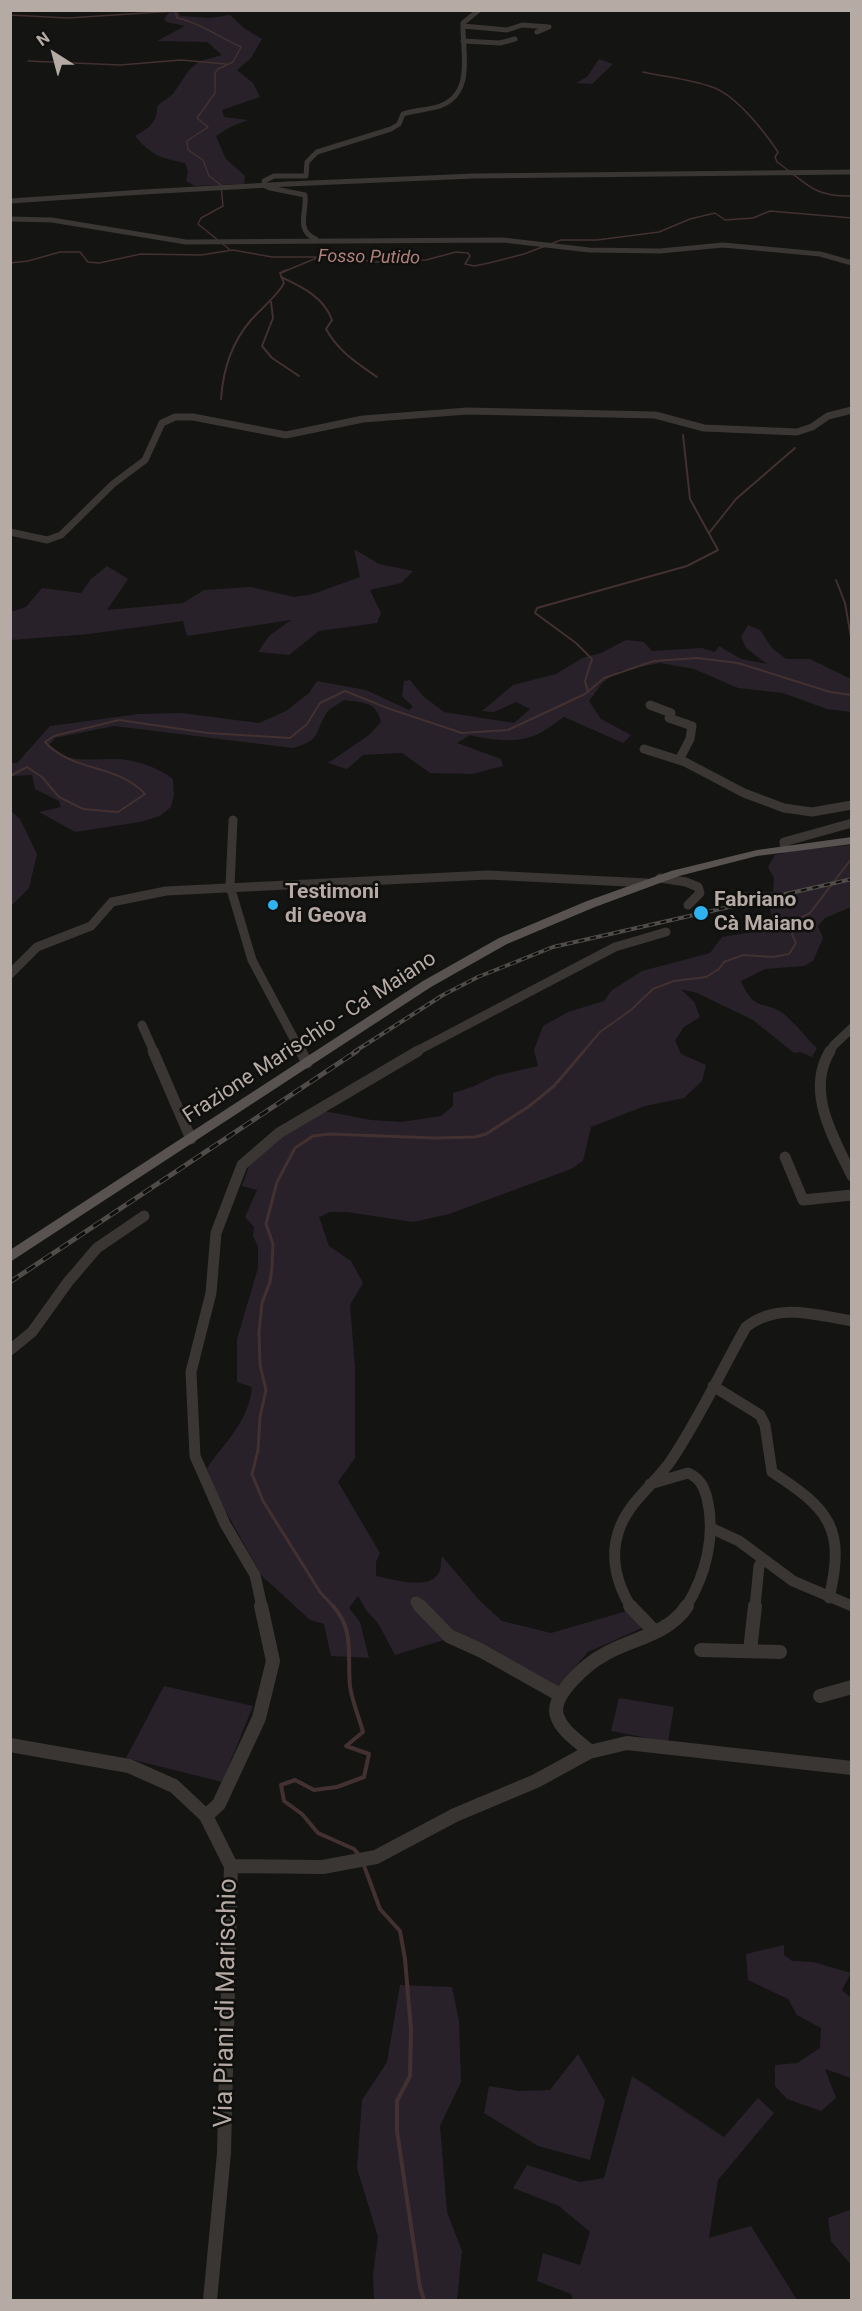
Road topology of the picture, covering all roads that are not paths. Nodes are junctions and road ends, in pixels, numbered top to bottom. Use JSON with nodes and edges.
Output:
{"nodes":[{"id":1,"x":479,"y":10,"type":"edge"},
{"id":2,"x":463,"y":26,"type":"junction"},
{"id":3,"x":537,"y":32,"type":"dead end"},
{"id":4,"x":516,"y":39,"type":"dead end"},
{"id":5,"x":463,"y":41,"type":"junction"},
{"id":6,"x":852,"y":172,"type":"edge"},
{"id":7,"x":10,"y":202,"type":"edge"},
{"id":8,"x":35,"y":218,"type":"junction"},
{"id":9,"x":10,"y":219,"type":"edge"},
{"id":10,"x":324,"y":242,"type":"junction"},
{"id":11,"x":852,"y":263,"type":"edge"},
{"id":12,"x":852,"y":410,"type":"edge"},
{"id":13,"x":10,"y":532,"type":"edge"},
{"id":14,"x":650,"y":705,"type":"dead end"},
{"id":15,"x":644,"y":749,"type":"dead end"},
{"id":16,"x":680,"y":760,"type":"junction"},
{"id":17,"x":852,"y":805,"type":"edge"},
{"id":18,"x":233,"y":820,"type":"dead end"},
{"id":19,"x":852,"y":823,"type":"edge"},
{"id":20,"x":852,"y":840,"type":"edge"},
{"id":21,"x":784,"y":848,"type":"junction"},
{"id":22,"x":654,"y":880,"type":"junction"},
{"id":23,"x":231,"y":886,"type":"junction"},
{"id":24,"x":688,"y":905,"type":"dead end"},
{"id":25,"x":666,"y":932,"type":"dead end"},
{"id":26,"x":10,"y":974,"type":"edge"},
{"id":27,"x":142,"y":1025,"type":"dead end"},
{"id":28,"x":852,"y":1028,"type":"edge"},
{"id":29,"x":308,"y":1063,"type":"junction"},
{"id":30,"x":191,"y":1139,"type":"junction"},
{"id":31,"x":785,"y":1157,"type":"dead end"},
{"id":32,"x":852,"y":1176,"type":"edge"},
{"id":33,"x":852,"y":1195,"type":"edge"},
{"id":34,"x":144,"y":1216,"type":"dead end"},
{"id":35,"x":10,"y":1257,"type":"edge"},
{"id":36,"x":852,"y":1321,"type":"edge"},
{"id":37,"x":10,"y":1350,"type":"edge"},
{"id":38,"x":713,"y":1386,"type":"junction"},
{"id":39,"x":650,"y":1484,"type":"junction"},
{"id":40,"x":713,"y":1529,"type":"junction"},
{"id":41,"x":763,"y":1560,"type":"junction"},
{"id":42,"x":829,"y":1598,"type":"junction"},
{"id":43,"x":416,"y":1602,"type":"dead end"},
{"id":44,"x":852,"y":1606,"type":"edge"},
{"id":45,"x":655,"y":1632,"type":"junction"},
{"id":46,"x":701,"y":1650,"type":"dead end"},
{"id":47,"x":750,"y":1651,"type":"junction"},
{"id":48,"x":780,"y":1652,"type":"dead end"},
{"id":49,"x":852,"y":1687,"type":"edge"},
{"id":50,"x":560,"y":1695,"type":"junction"},
{"id":51,"x":820,"y":1696,"type":"dead end"},
{"id":52,"x":10,"y":1745,"type":"edge"},
{"id":53,"x":588,"y":1750,"type":"junction"},
{"id":54,"x":852,"y":1768,"type":"edge"},
{"id":55,"x":206,"y":1816,"type":"junction"},
{"id":56,"x":231,"y":1866,"type":"junction"},
{"id":57,"x":210,"y":2301,"type":"edge"}],
"edges":[{"from":1,"to":2,"type":"street"},
{"from":2,"to":3,"type":"street"},
{"from":2,"to":5,"type":"street"},
{"from":4,"to":5,"type":"street"},
{"from":5,"to":10,"type":"street"},
{"from":6,"to":7,"type":"street","bridge":true},
{"from":7,"to":8,"type":"street"},
{"from":8,"to":9,"type":"street"},
{"from":8,"to":10,"type":"street"},
{"from":10,"to":11,"type":"street"},
{"from":12,"to":13,"type":"street"},
{"from":14,"to":16,"type":"street"},
{"from":15,"to":16,"type":"street"},
{"from":16,"to":17,"type":"street"},
{"from":18,"to":23,"type":"street"},
{"from":19,"to":21,"type":"street"},
{"from":20,"to":21,"type":"main road","name":"Frazione Marischio - Ca' Maiano"},
{"from":21,"to":22,"type":"main road","name":"Frazione Marischio - Ca' Maiano"},
{"from":22,"to":23,"type":"street"},
{"from":22,"to":24,"type":"street"},
{"from":22,"to":29,"type":"main road","name":"Frazione Marischio - Ca' Maiano"},
{"from":23,"to":26,"type":"street"},
{"from":23,"to":29,"type":"street"},
{"from":25,"to":55,"type":"street"},
{"from":27,"to":30,"type":"street"},
{"from":28,"to":32,"type":"street"},
{"from":29,"to":30,"type":"main road","name":"Frazione Marischio - Ca' Maiano"},
{"from":30,"to":35,"type":"main road","name":"Frazione Marischio - Ca' Maiano"},
{"from":31,"to":33,"type":"street"},
{"from":34,"to":37,"type":"street"},
{"from":36,"to":38,"type":"street"},
{"from":38,"to":39,"type":"street"},
{"from":38,"to":42,"type":"street"},
{"from":39,"to":40,"type":"street"},
{"from":39,"to":45,"type":"street"},
{"from":40,"to":41,"type":"street"},
{"from":40,"to":45,"type":"street"},
{"from":41,"to":42,"type":"street"},
{"from":41,"to":47,"type":"street"},
{"from":42,"to":44,"type":"street"},
{"from":43,"to":50,"type":"street"},
{"from":45,"to":50,"type":"street"},
{"from":46,"to":47,"type":"street"},
{"from":47,"to":48,"type":"street"},
{"from":49,"to":51,"type":"street"},
{"from":50,"to":53,"type":"street"},
{"from":52,"to":55,"type":"street","name":"Via Piani di Marischio"},
{"from":53,"to":54,"type":"street"},
{"from":53,"to":56,"type":"street"},
{"from":55,"to":56,"type":"street","name":"Via Piani di Marischio"},
{"from":56,"to":57,"type":"street","name":"Via Piani di Marischio"}]}
